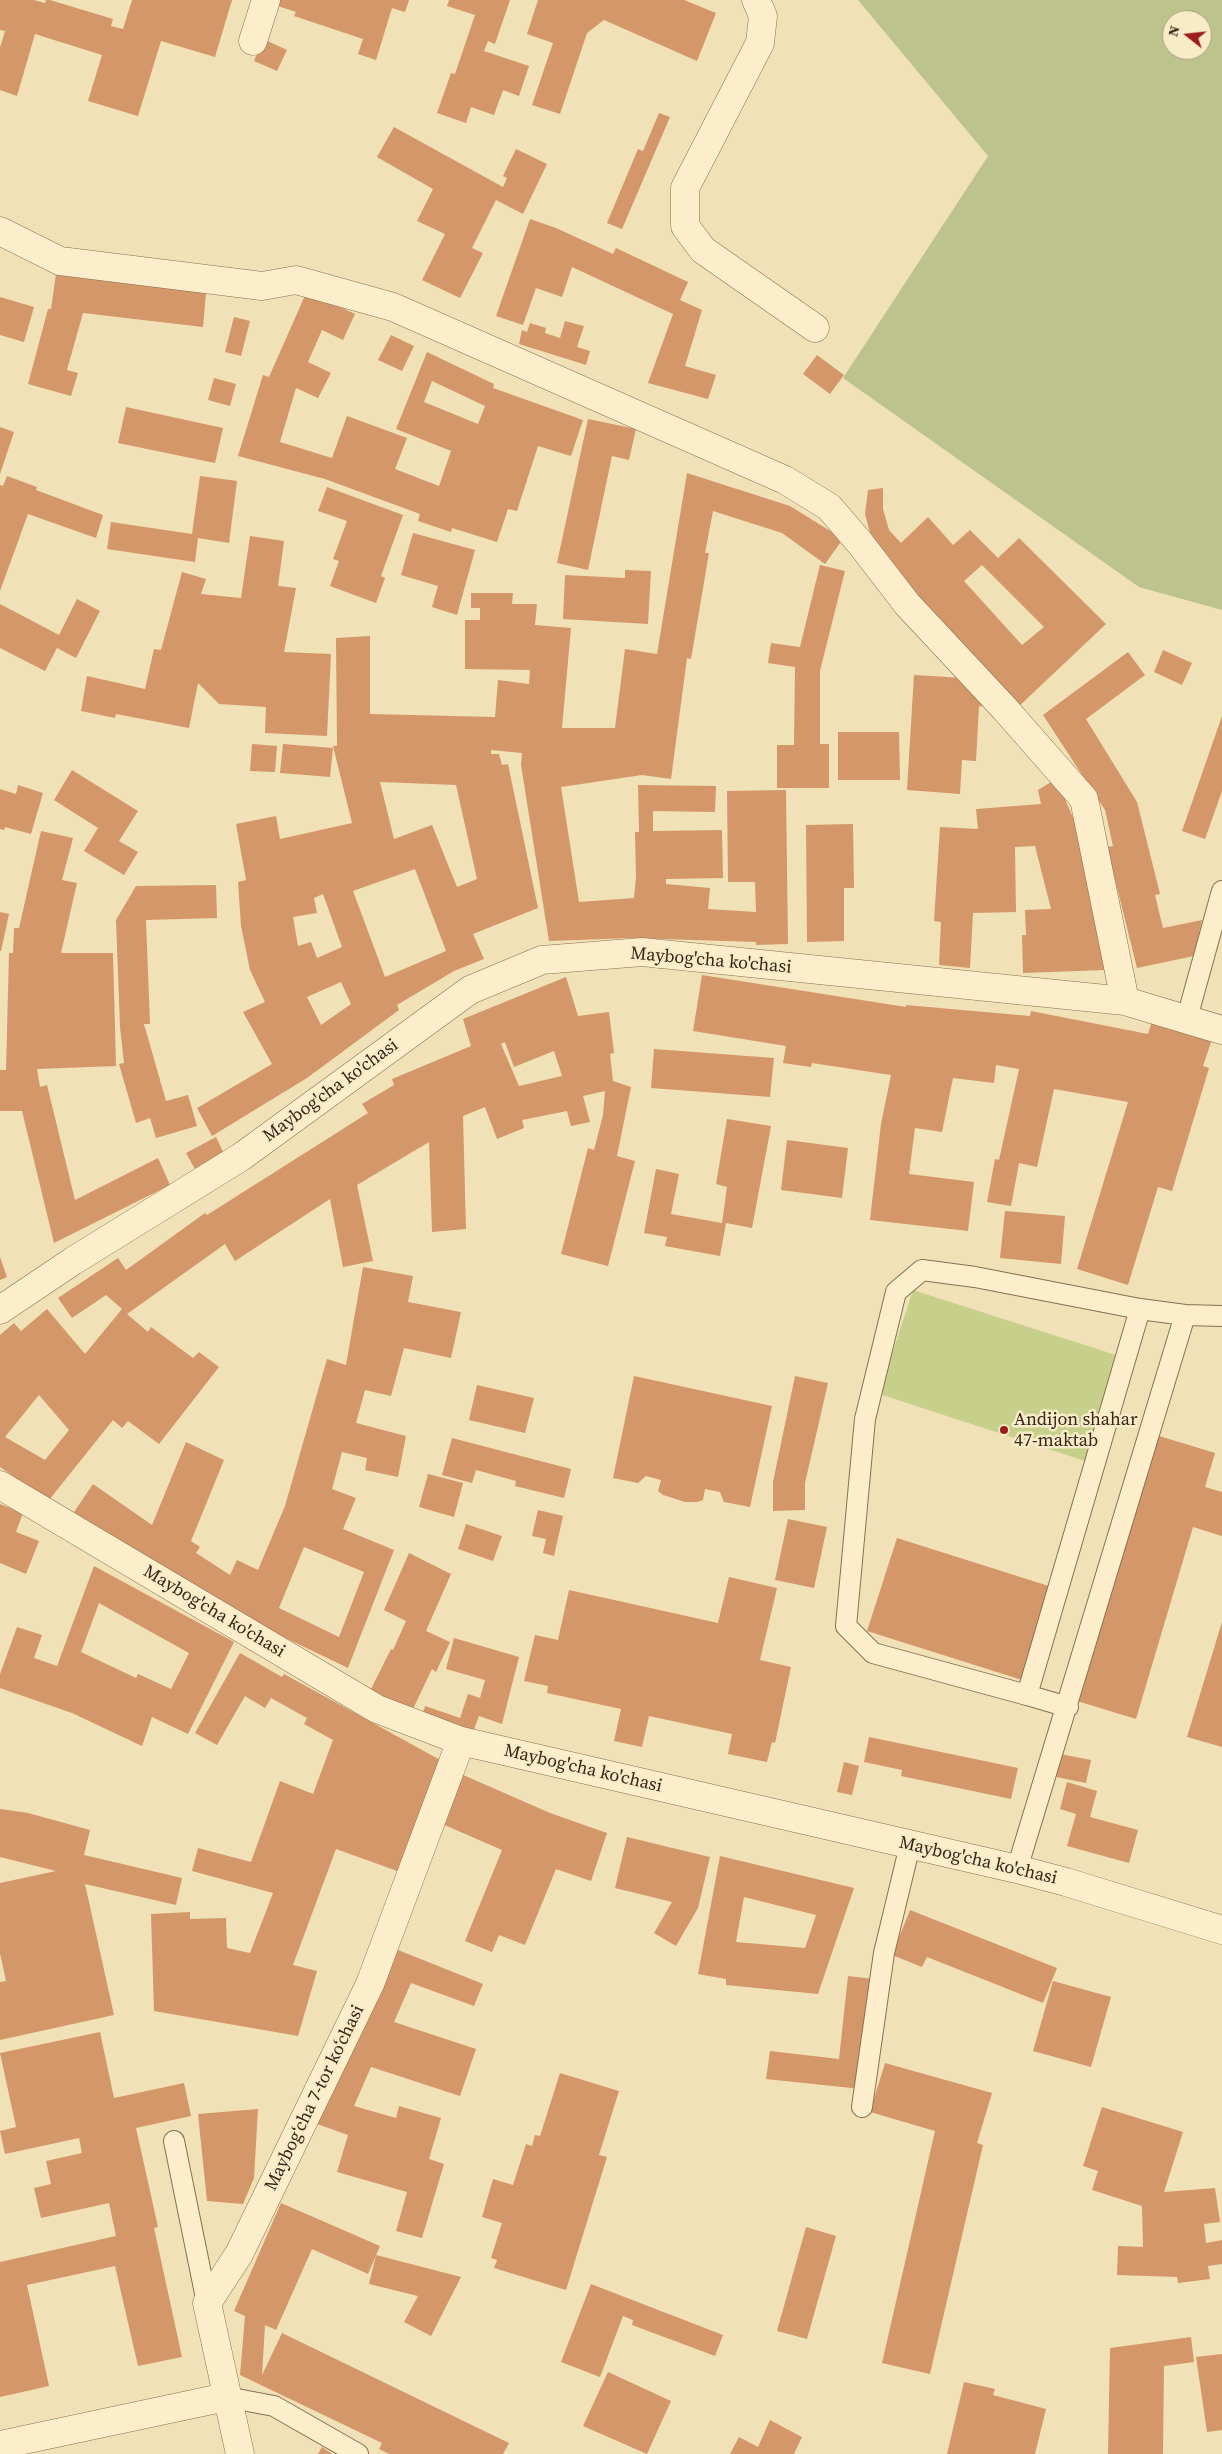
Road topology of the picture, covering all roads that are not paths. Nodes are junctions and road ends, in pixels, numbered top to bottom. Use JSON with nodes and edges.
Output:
{"nodes":[{"id":1,"x":266,"y":0,"type":"edge"},
{"id":2,"x":756,"y":0,"type":"edge"},
{"id":3,"x":253,"y":41,"type":"dead end"},
{"id":4,"x":0,"y":231,"type":"edge"},
{"id":5,"x":815,"y":328,"type":"dead end"},
{"id":6,"x":1222,"y":891,"type":"edge"},
{"id":7,"x":1124,"y":1001,"type":"junction"},
{"id":8,"x":1187,"y":1018,"type":"junction"},
{"id":9,"x":1222,"y":1030,"type":"edge"},
{"id":10,"x":1140,"y":1309,"type":"junction"},
{"id":11,"x":0,"y":1310,"type":"edge"},
{"id":12,"x":1186,"y":1316,"type":"junction"},
{"id":13,"x":1222,"y":1316,"type":"edge"},
{"id":14,"x":0,"y":1485,"type":"edge"},
{"id":15,"x":1027,"y":1695,"type":"junction"},
{"id":16,"x":1068,"y":1707,"type":"junction"},
{"id":17,"x":461,"y":1741,"type":"junction"},
{"id":18,"x":910,"y":1845,"type":"junction"},
{"id":19,"x":1017,"y":1869,"type":"junction"},
{"id":20,"x":1220,"y":1924,"type":"edge"},
{"id":21,"x":862,"y":2107,"type":"dead end"},
{"id":22,"x":174,"y":2141,"type":"dead end"},
{"id":23,"x":208,"y":2303,"type":"junction"},
{"id":24,"x":226,"y":2397,"type":"junction"},
{"id":25,"x":0,"y":2445,"type":"edge"},
{"id":26,"x":240,"y":2454,"type":"edge"},
{"id":27,"x":358,"y":2454,"type":"edge"}],
"edges":[{"from":1,"to":3,"type":"street"},
{"from":2,"to":5,"type":"street"},
{"from":4,"to":7,"type":"street"},
{"from":6,"to":8,"type":"lane"},
{"from":7,"to":8,"type":"street","name":"Maybog'cha ko'chasi"},
{"from":7,"to":11,"type":"street","name":"Maybog'cha ko'chasi"},
{"from":8,"to":9,"type":"street","name":"Maybog'cha ko'chasi"},
{"from":10,"to":12,"type":"lane"},
{"from":10,"to":15,"type":"lane"},
{"from":10,"to":15,"type":"lane"},
{"from":12,"to":13,"type":"lane"},
{"from":12,"to":16,"type":"lane"},
{"from":14,"to":17,"type":"street","name":"Maybog'cha ko'chasi"},
{"from":15,"to":16,"type":"lane"},
{"from":16,"to":19,"type":"lane"},
{"from":17,"to":18,"type":"street","name":"Maybog'cha ko'chasi"},
{"from":17,"to":23,"type":"street","name":"Maybogʻcha 7-tor koʻchasi"},
{"from":18,"to":19,"type":"street","name":"Maybog'cha ko'chasi"},
{"from":18,"to":21,"type":"lane"},
{"from":19,"to":20,"type":"street","name":"Maybog'cha ko'chasi"},
{"from":22,"to":23,"type":"lane"},
{"from":23,"to":24,"type":"street"},
{"from":24,"to":25,"type":"street"},
{"from":24,"to":26,"type":"street"},
{"from":24,"to":27,"type":"lane"}]}
